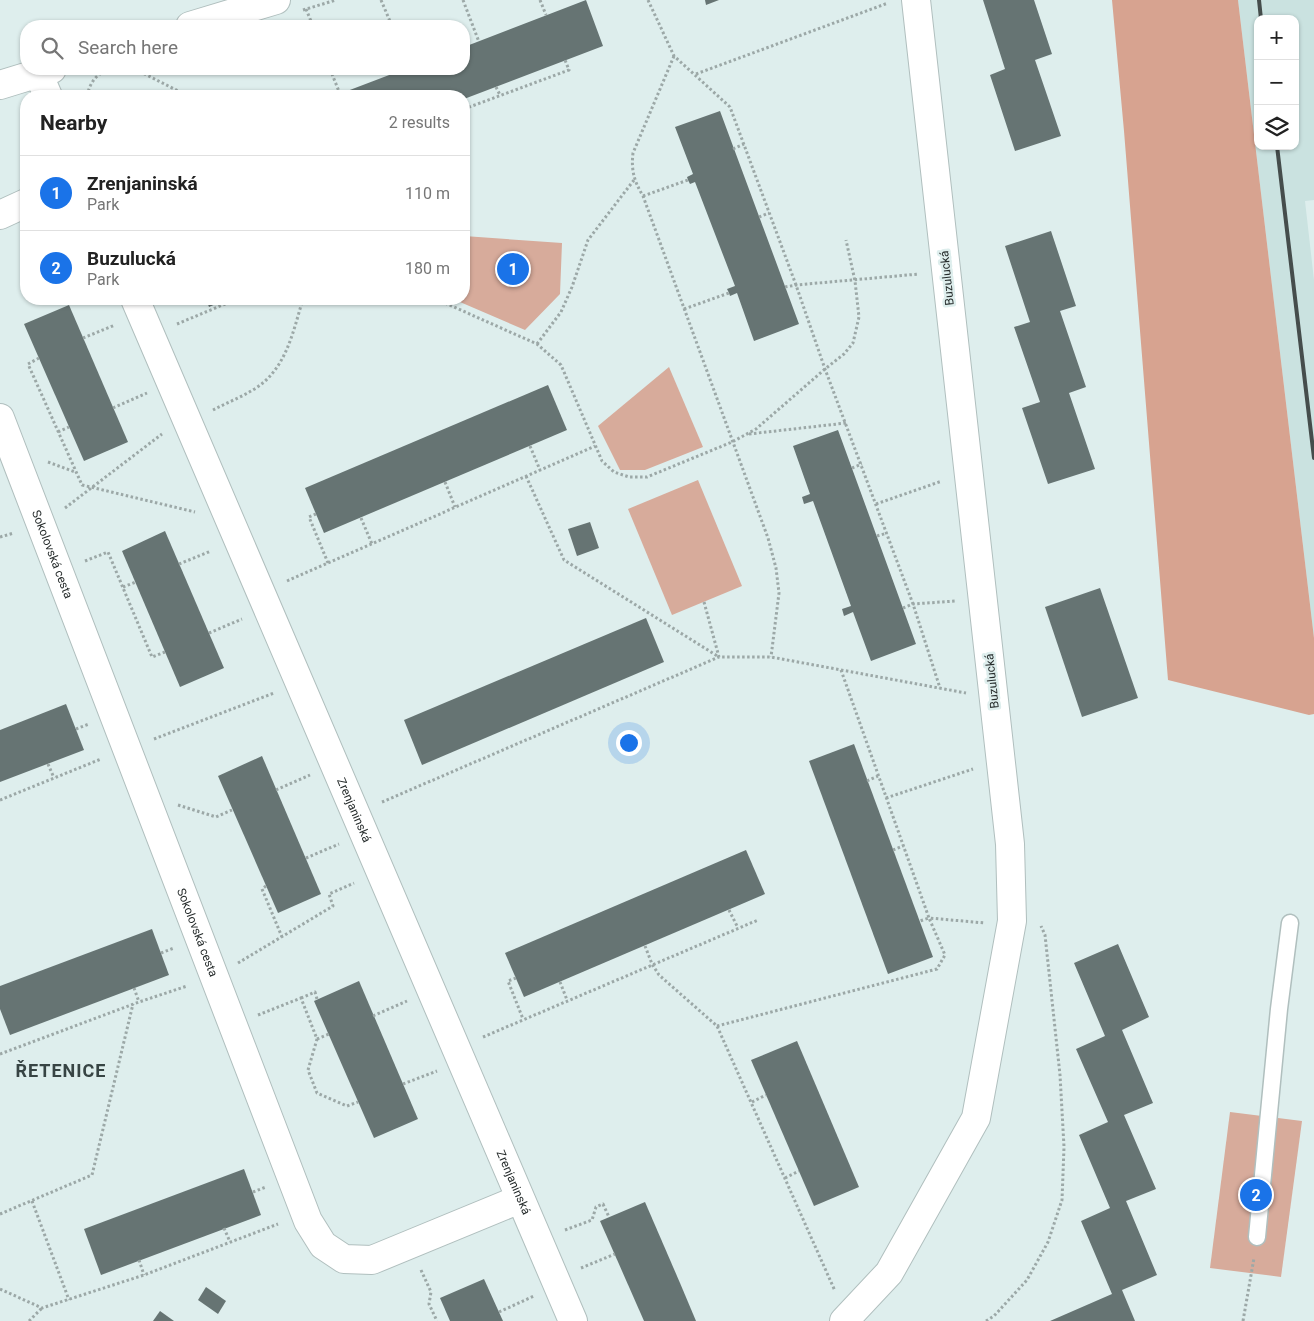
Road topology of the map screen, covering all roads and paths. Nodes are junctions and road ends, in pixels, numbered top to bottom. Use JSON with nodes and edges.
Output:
{"nodes":[{"id":1,"x":276,"y":0,"type":"edge"},
{"id":2,"x":381,"y":0,"type":"edge"},
{"id":3,"x":463,"y":0,"type":"edge"},
{"id":4,"x":540,"y":0,"type":"edge"},
{"id":5,"x":648,"y":0,"type":"edge"},
{"id":6,"x":894,"y":0,"type":"edge"},
{"id":7,"x":916,"y":0,"type":"edge"},
{"id":8,"x":306,"y":9,"type":"dead end"},
{"id":9,"x":546,"y":15,"type":"dead end"},
{"id":10,"x":210,"y":20,"type":"edge"},
{"id":11,"x":311,"y":20,"type":"edge"},
{"id":12,"x":389,"y":20,"type":"edge"},
{"id":13,"x":479,"y":42,"type":"dead end"},
{"id":14,"x":674,"y":56,"type":"junction"},
{"id":15,"x":565,"y":60,"type":"dead end"},
{"id":16,"x":696,"y":74,"type":"junction"},
{"id":17,"x":98,"y":75,"type":"edge"},
{"id":18,"x":147,"y":75,"type":"edge"},
{"id":19,"x":332,"y":75,"type":"edge"},
{"id":20,"x":46,"y":79,"type":"edge"},
{"id":21,"x":0,"y":85,"type":"edge"},
{"id":22,"x":496,"y":87,"type":"dead end"},
{"id":23,"x":88,"y":90,"type":"edge"},
{"id":24,"x":176,"y":90,"type":"edge"},
{"id":25,"x":338,"y":90,"type":"edge"},
{"id":26,"x":500,"y":95,"type":"junction"},
{"id":27,"x":470,"y":107,"type":"edge"},
{"id":28,"x":744,"y":144,"type":"junction"},
{"id":29,"x":734,"y":148,"type":"dead end"},
{"id":30,"x":634,"y":180,"type":"junction"},
{"id":31,"x":688,"y":180,"type":"dead end"},
{"id":32,"x":643,"y":196,"type":"junction"},
{"id":33,"x":20,"y":206,"type":"edge"},
{"id":34,"x":769,"y":213,"type":"junction"},
{"id":35,"x":0,"y":215,"type":"edge"},
{"id":36,"x":759,"y":217,"type":"dead end"},
{"id":37,"x":846,"y":240,"type":"dead end"},
{"id":38,"x":927,"y":273,"type":"dead end"},
{"id":39,"x":855,"y":281,"type":"junction"},
{"id":40,"x":796,"y":285,"type":"junction"},
{"id":41,"x":785,"y":287,"type":"dead end"},
{"id":42,"x":729,"y":293,"type":"dead end"},
{"id":43,"x":138,"y":305,"type":"edge"},
{"id":44,"x":223,"y":305,"type":"edge"},
{"id":45,"x":301,"y":305,"type":"edge"},
{"id":46,"x":449,"y":305,"type":"edge"},
{"id":47,"x":684,"y":309,"type":"junction"},
{"id":48,"x":116,"y":324,"type":"dead end"},
{"id":49,"x":176,"y":325,"type":"dead end"},
{"id":50,"x":83,"y":338,"type":"dead end"},
{"id":51,"x":537,"y":344,"type":"junction"},
{"id":52,"x":40,"y":358,"type":"dead end"},
{"id":53,"x":825,"y":369,"type":"junction"},
{"id":54,"x":154,"y":390,"type":"dead end"},
{"id":55,"x":113,"y":408,"type":"dead end"},
{"id":56,"x":212,"y":410,"type":"dead end"},
{"id":57,"x":0,"y":418,"type":"edge"},
{"id":58,"x":846,"y":422,"type":"junction"},
{"id":59,"x":68,"y":427,"type":"dead end"},
{"id":60,"x":170,"y":428,"type":"dead end"},
{"id":61,"x":58,"y":432,"type":"junction"},
{"id":62,"x":746,"y":435,"type":"junction"},
{"id":63,"x":732,"y":442,"type":"junction"},
{"id":64,"x":530,"y":446,"type":"dead end"},
{"id":65,"x":595,"y":446,"type":"junction"},
{"id":66,"x":862,"y":464,"type":"junction"},
{"id":67,"x":852,"y":468,"type":"dead end"},
{"id":68,"x":540,"y":470,"type":"junction"},
{"id":69,"x":526,"y":476,"type":"junction"},
{"id":70,"x":951,"y":478,"type":"dead end"},
{"id":71,"x":445,"y":482,"type":"dead end"},
{"id":72,"x":91,"y":487,"type":"junction"},
{"id":73,"x":876,"y":504,"type":"junction"},
{"id":74,"x":455,"y":507,"type":"junction"},
{"id":75,"x":199,"y":513,"type":"dead end"},
{"id":76,"x":316,"y":514,"type":"dead end"},
{"id":77,"x":361,"y":518,"type":"dead end"},
{"id":78,"x":42,"y":527,"type":"junction"},
{"id":79,"x":887,"y":533,"type":"junction"},
{"id":80,"x":877,"y":536,"type":"dead end"},
{"id":81,"x":0,"y":537,"type":"edge"},
{"id":82,"x":372,"y":544,"type":"junction"},
{"id":83,"x":213,"y":550,"type":"dead end"},
{"id":84,"x":328,"y":563,"type":"junction"},
{"id":85,"x":179,"y":564,"type":"dead end"},
{"id":86,"x":58,"y":571,"type":"junction"},
{"id":87,"x":287,"y":581,"type":"dead end"},
{"id":88,"x":136,"y":582,"type":"dead end"},
{"id":89,"x":123,"y":588,"type":"junction"},
{"id":90,"x":956,"y":601,"type":"dead end"},
{"id":91,"x":704,"y":602,"type":"dead end"},
{"id":92,"x":913,"y":604,"type":"junction"},
{"id":93,"x":903,"y":608,"type":"dead end"},
{"id":94,"x":250,"y":616,"type":"dead end"},
{"id":95,"x":209,"y":632,"type":"dead end"},
{"id":96,"x":165,"y":652,"type":"dead end"},
{"id":97,"x":719,"y":657,"type":"junction"},
{"id":98,"x":771,"y":657,"type":"junction"},
{"id":99,"x":840,"y":670,"type":"junction"},
{"id":100,"x":940,"y":688,"type":"junction"},
{"id":101,"x":282,"y":690,"type":"dead end"},
{"id":102,"x":975,"y":695,"type":"dead end"},
{"id":103,"x":127,"y":749,"type":"junction"},
{"id":104,"x":48,"y":764,"type":"dead end"},
{"id":105,"x":982,"y":766,"type":"dead end"},
{"id":106,"x":317,"y":772,"type":"dead end"},
{"id":107,"x":878,"y":776,"type":"junction"},
{"id":108,"x":54,"y":778,"type":"junction"},
{"id":109,"x":867,"y":780,"type":"dead end"},
{"id":110,"x":276,"y":790,"type":"dead end"},
{"id":111,"x":144,"y":795,"type":"junction"},
{"id":112,"x":886,"y":798,"type":"junction"},
{"id":113,"x":0,"y":800,"type":"edge"},
{"id":114,"x":382,"y":802,"type":"dead end"},
{"id":115,"x":232,"y":810,"type":"dead end"},
{"id":116,"x":347,"y":841,"type":"dead end"},
{"id":117,"x":903,"y":846,"type":"junction"},
{"id":118,"x":893,"y":850,"type":"dead end"},
{"id":119,"x":306,"y":858,"type":"dead end"},
{"id":120,"x":266,"y":886,"type":"dead end"},
{"id":121,"x":729,"y":910,"type":"dead end"},
{"id":122,"x":929,"y":918,"type":"junction"},
{"id":123,"x":758,"y":920,"type":"dead end"},
{"id":124,"x":920,"y":921,"type":"dead end"},
{"id":125,"x":1290,"y":923,"type":"dead end"},
{"id":126,"x":991,"y":924,"type":"dead end"},
{"id":127,"x":1041,"y":926,"type":"dead end"},
{"id":128,"x":738,"y":928,"type":"junction"},
{"id":129,"x":282,"y":937,"type":"dead end"},
{"id":130,"x":645,"y":946,"type":"dead end"},
{"id":131,"x":652,"y":964,"type":"junction"},
{"id":132,"x":516,"y":978,"type":"dead end"},
{"id":133,"x":560,"y":982,"type":"dead end"},
{"id":134,"x":134,"y":988,"type":"dead end"},
{"id":135,"x":300,"y":998,"type":"junction"},
{"id":136,"x":414,"y":998,"type":"dead end"},
{"id":137,"x":317,"y":999,"type":"dead end"},
{"id":138,"x":567,"y":1000,"type":"junction"},
{"id":139,"x":139,"y":1002,"type":"dead end"},
{"id":140,"x":134,"y":1004,"type":"dead end"},
{"id":141,"x":373,"y":1016,"type":"dead end"},
{"id":142,"x":523,"y":1019,"type":"junction"},
{"id":143,"x":233,"y":1025,"type":"junction"},
{"id":144,"x":717,"y":1026,"type":"junction"},
{"id":145,"x":329,"y":1034,"type":"dead end"},
{"id":146,"x":483,"y":1037,"type":"dead end"},
{"id":147,"x":317,"y":1039,"type":"junction"},
{"id":148,"x":444,"y":1068,"type":"dead end"},
{"id":149,"x":403,"y":1084,"type":"dead end"},
{"id":150,"x":766,"y":1095,"type":"dead end"},
{"id":151,"x":358,"y":1102,"type":"dead end"},
{"id":152,"x":752,"y":1102,"type":"junction"},
{"id":153,"x":799,"y":1171,"type":"dead end"},
{"id":154,"x":785,"y":1178,"type":"junction"},
{"id":155,"x":520,"y":1199,"type":"junction"},
{"id":156,"x":32,"y":1201,"type":"junction"},
{"id":157,"x":305,"y":1213,"type":"junction"},
{"id":158,"x":0,"y":1214,"type":"edge"},
{"id":159,"x":609,"y":1217,"type":"dead end"},
{"id":160,"x":224,"y":1228,"type":"dead end"},
{"id":161,"x":566,"y":1230,"type":"dead end"},
{"id":162,"x":1258,"y":1237,"type":"joint"},
{"id":163,"x":230,"y":1242,"type":"junction"},
{"id":164,"x":409,"y":1245,"type":"junction"},
{"id":165,"x":615,"y":1254,"type":"dead end"},
{"id":166,"x":139,"y":1260,"type":"dead end"},
{"id":167,"x":581,"y":1268,"type":"dead end"},
{"id":168,"x":144,"y":1275,"type":"junction"},
{"id":169,"x":0,"y":1289,"type":"edge"},
{"id":170,"x":541,"y":1293,"type":"dead end"},
{"id":171,"x":69,"y":1300,"type":"junction"},
{"id":172,"x":42,"y":1308,"type":"junction"},
{"id":173,"x":841,"y":1309,"type":"edge"},
{"id":174,"x":499,"y":1312,"type":"dead end"},
{"id":175,"x":29,"y":1321,"type":"edge"},
{"id":176,"x":436,"y":1321,"type":"edge"},
{"id":177,"x":573,"y":1321,"type":"edge"},
{"id":178,"x":986,"y":1321,"type":"edge"},
{"id":179,"x":1243,"y":1321,"type":"edge"}],
"edges":[{"from":1,"to":10,"type":"street"},
{"from":2,"to":12,"type":"path"},
{"from":3,"to":13,"type":"path"},
{"from":4,"to":9,"type":"path"},
{"from":5,"to":14,"type":"path"},
{"from":6,"to":16,"type":"path"},
{"from":7,"to":173,"type":"street","name":"Buzulucká"},
{"from":8,"to":11,"type":"path"},
{"from":14,"to":16,"type":"path"},
{"from":14,"to":30,"type":"path"},
{"from":15,"to":26,"type":"path"},
{"from":16,"to":28,"type":"path"},
{"from":17,"to":23,"type":"path"},
{"from":18,"to":24,"type":"path"},
{"from":19,"to":25,"type":"path"},
{"from":20,"to":21,"type":"street"},
{"from":22,"to":26,"type":"path"},
{"from":26,"to":27,"type":"path"},
{"from":28,"to":29,"type":"path"},
{"from":28,"to":34,"type":"path"},
{"from":30,"to":32,"type":"path"},
{"from":30,"to":51,"type":"path"},
{"from":31,"to":32,"type":"path"},
{"from":32,"to":47,"type":"path"},
{"from":33,"to":35,"type":"street"},
{"from":34,"to":36,"type":"path"},
{"from":34,"to":40,"type":"path"},
{"from":37,"to":39,"type":"path"},
{"from":38,"to":39,"type":"path"},
{"from":39,"to":40,"type":"path"},
{"from":39,"to":53,"type":"path"},
{"from":40,"to":41,"type":"path"},
{"from":40,"to":53,"type":"path"},
{"from":42,"to":47,"type":"path"},
{"from":43,"to":155,"type":"street","name":"Zrenjaninská"},
{"from":44,"to":49,"type":"path"},
{"from":45,"to":56,"type":"path"},
{"from":46,"to":51,"type":"path"},
{"from":47,"to":63,"type":"path"},
{"from":48,"to":50,"type":"path"},
{"from":51,"to":65,"type":"path"},
{"from":52,"to":61,"type":"path"},
{"from":53,"to":58,"type":"path"},
{"from":53,"to":62,"type":"path"},
{"from":54,"to":55,"type":"path"},
{"from":57,"to":78,"type":"street","name":"Sokolovská cesta"},
{"from":58,"to":62,"type":"path"},
{"from":58,"to":66,"type":"path"},
{"from":59,"to":61,"type":"path"},
{"from":60,"to":72,"type":"path"},
{"from":61,"to":72,"type":"path"},
{"from":62,"to":63,"type":"path"},
{"from":63,"to":65,"type":"path"},
{"from":63,"to":98,"type":"path"},
{"from":64,"to":68,"type":"path"},
{"from":65,"to":68,"type":"path"},
{"from":66,"to":67,"type":"path"},
{"from":66,"to":73,"type":"path"},
{"from":68,"to":69,"type":"path"},
{"from":69,"to":74,"type":"path"},
{"from":69,"to":97,"type":"path"},
{"from":70,"to":73,"type":"path"},
{"from":71,"to":74,"type":"path"},
{"from":72,"to":75,"type":"path"},
{"from":72,"to":78,"type":"path"},
{"from":73,"to":79,"type":"path"},
{"from":74,"to":82,"type":"path"},
{"from":76,"to":84,"type":"path"},
{"from":77,"to":82,"type":"path"},
{"from":78,"to":81,"type":"path"},
{"from":78,"to":86,"type":"street","name":"Sokolovská cesta"},
{"from":79,"to":80,"type":"path"},
{"from":79,"to":92,"type":"path"},
{"from":82,"to":84,"type":"path"},
{"from":83,"to":85,"type":"path"},
{"from":84,"to":87,"type":"path"},
{"from":86,"to":89,"type":"path"},
{"from":86,"to":103,"type":"street","name":"Sokolovská cesta"},
{"from":88,"to":89,"type":"path"},
{"from":89,"to":96,"type":"path"},
{"from":90,"to":92,"type":"path"},
{"from":91,"to":97,"type":"path"},
{"from":92,"to":93,"type":"path"},
{"from":92,"to":100,"type":"path"},
{"from":94,"to":95,"type":"path"},
{"from":97,"to":98,"type":"path"},
{"from":97,"to":114,"type":"path"},
{"from":98,"to":99,"type":"path"},
{"from":99,"to":100,"type":"path"},
{"from":99,"to":107,"type":"path"},
{"from":100,"to":102,"type":"path"},
{"from":101,"to":103,"type":"path"},
{"from":103,"to":108,"type":"path"},
{"from":103,"to":111,"type":"street","name":"Sokolovská cesta"},
{"from":104,"to":108,"type":"path"},
{"from":105,"to":112,"type":"path"},
{"from":106,"to":110,"type":"path"},
{"from":107,"to":109,"type":"path"},
{"from":107,"to":112,"type":"path"},
{"from":108,"to":113,"type":"path"},
{"from":111,"to":115,"type":"path"},
{"from":111,"to":143,"type":"street","name":"Sokolovská cesta"},
{"from":112,"to":117,"type":"path"},
{"from":116,"to":119,"type":"path"},
{"from":117,"to":118,"type":"path"},
{"from":117,"to":122,"type":"path"},
{"from":120,"to":129,"type":"path"},
{"from":121,"to":128,"type":"path"},
{"from":122,"to":124,"type":"path"},
{"from":122,"to":126,"type":"path"},
{"from":122,"to":144,"type":"path"},
{"from":123,"to":128,"type":"path"},
{"from":125,"to":162,"type":"lane"},
{"from":127,"to":178,"type":"path"},
{"from":128,"to":131,"type":"path"},
{"from":130,"to":131,"type":"path"},
{"from":131,"to":138,"type":"path"},
{"from":131,"to":144,"type":"path"},
{"from":132,"to":142,"type":"path"},
{"from":133,"to":138,"type":"path"},
{"from":134,"to":139,"type":"path"},
{"from":135,"to":137,"type":"path"},
{"from":135,"to":143,"type":"path"},
{"from":135,"to":147,"type":"path"},
{"from":136,"to":141,"type":"path"},
{"from":138,"to":142,"type":"path"},
{"from":140,"to":156,"type":"path"},
{"from":142,"to":146,"type":"path"},
{"from":143,"to":157,"type":"street","name":"Sokolovská cesta"},
{"from":144,"to":152,"type":"path"},
{"from":145,"to":147,"type":"path"},
{"from":147,"to":151,"type":"path"},
{"from":148,"to":149,"type":"path"},
{"from":150,"to":152,"type":"path"},
{"from":152,"to":154,"type":"path"},
{"from":153,"to":154,"type":"path"},
{"from":154,"to":173,"type":"path"},
{"from":155,"to":164,"type":"street","name":"Sokolovská cesta"},
{"from":155,"to":177,"type":"street","name":"Zrenjaninská"},
{"from":156,"to":158,"type":"path"},
{"from":156,"to":171,"type":"path"},
{"from":157,"to":163,"type":"path"},
{"from":157,"to":164,"type":"street","name":"Sokolovská cesta"},
{"from":159,"to":161,"type":"path"},
{"from":160,"to":163,"type":"path"},
{"from":162,"to":179,"type":"path"},
{"from":163,"to":168,"type":"path"},
{"from":164,"to":176,"type":"path"},
{"from":165,"to":167,"type":"path"},
{"from":166,"to":168,"type":"path"},
{"from":168,"to":171,"type":"path"},
{"from":169,"to":172,"type":"path"},
{"from":170,"to":174,"type":"path"},
{"from":171,"to":172,"type":"path"},
{"from":172,"to":175,"type":"path"}]}
